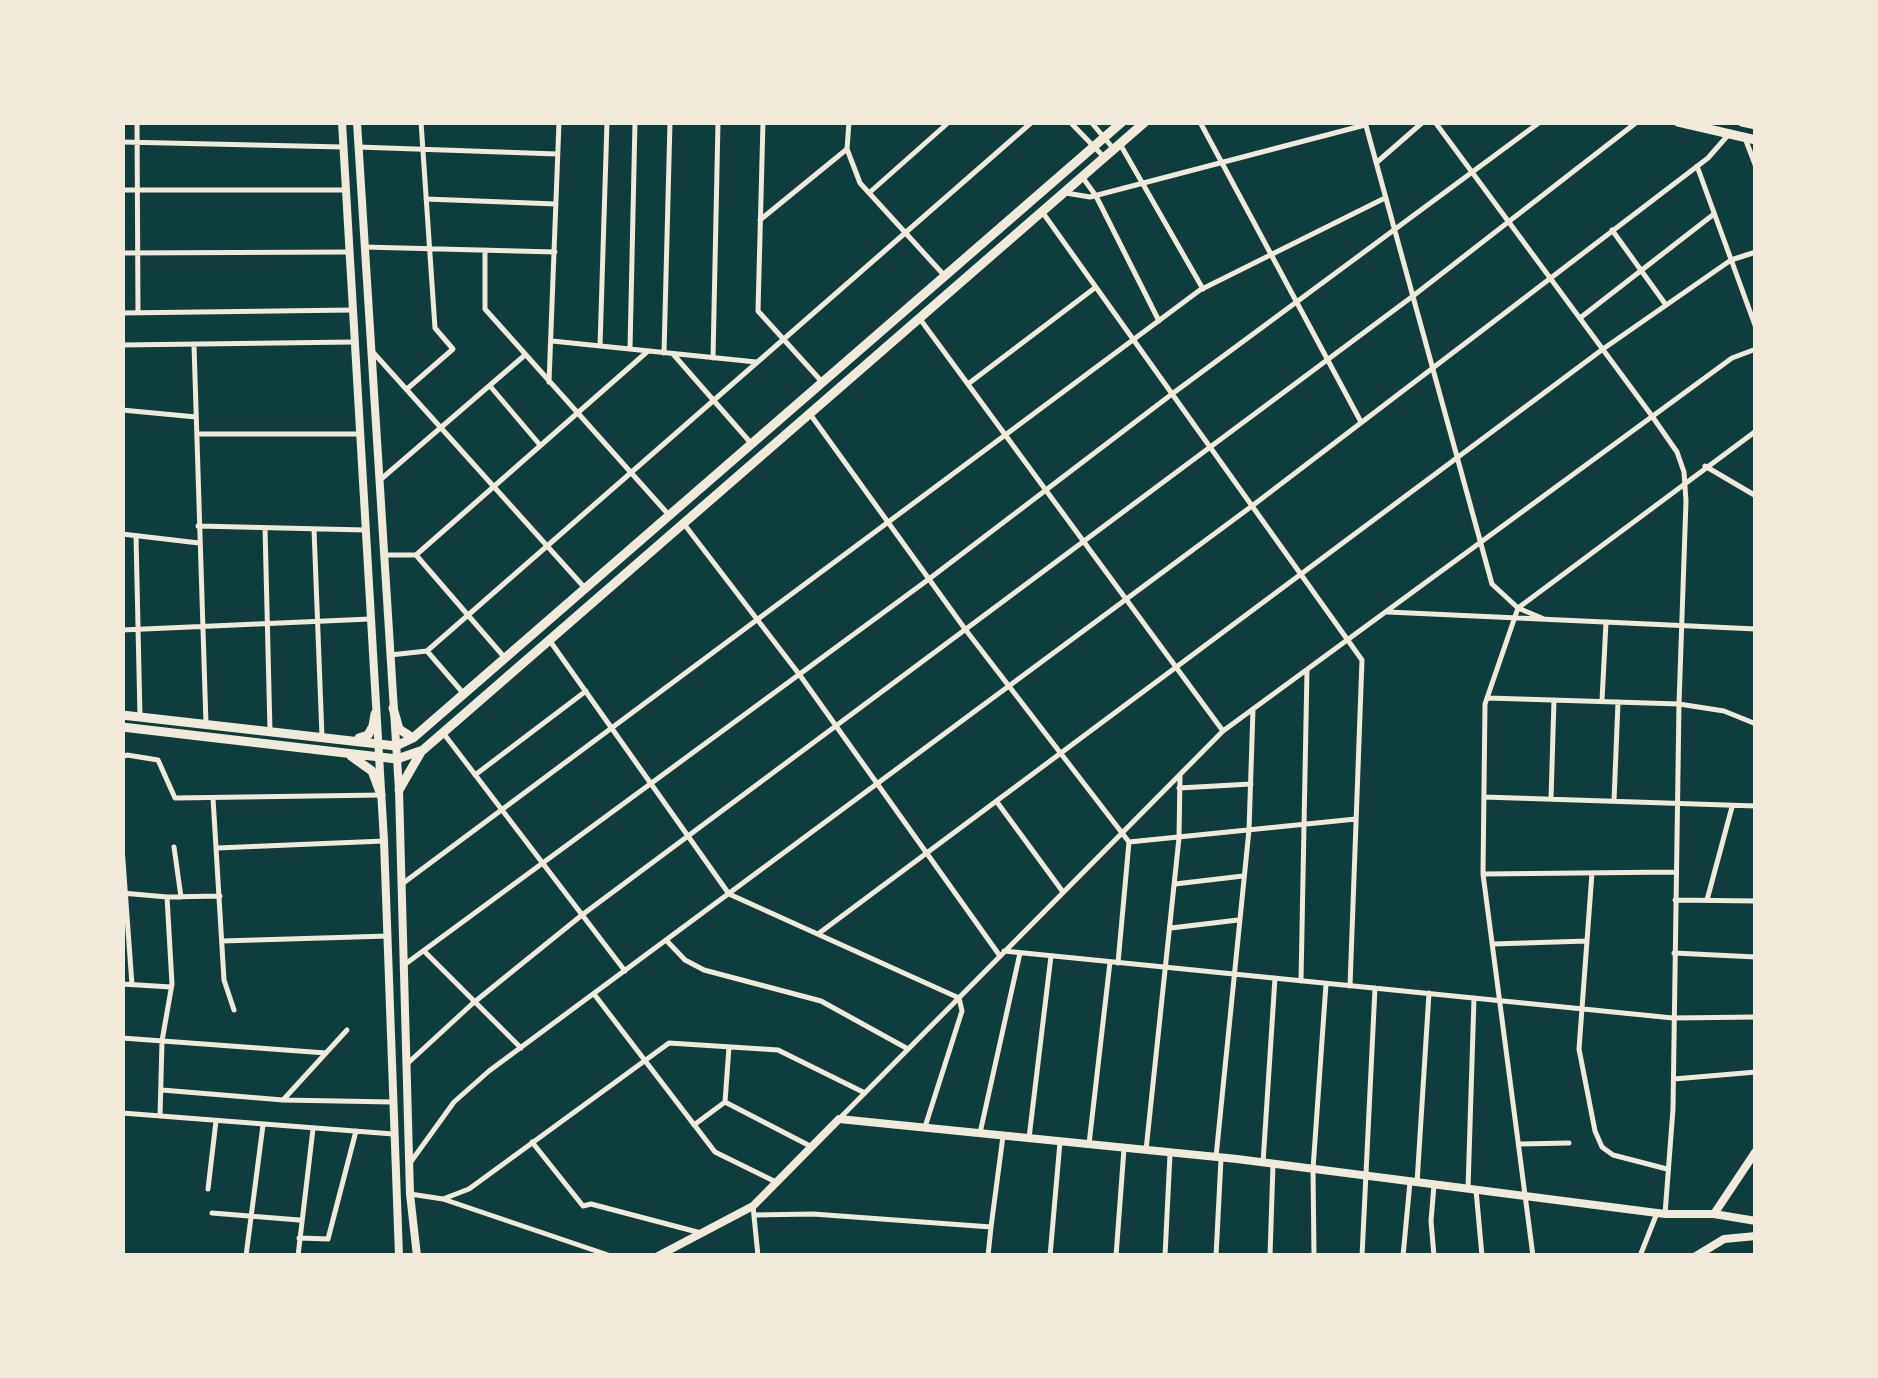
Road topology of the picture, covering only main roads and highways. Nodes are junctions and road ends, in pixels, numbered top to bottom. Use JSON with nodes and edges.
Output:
{"nodes":[{"id":1,"x":342,"y":122,"type":"edge"},
{"id":2,"x":357,"y":122,"type":"edge"},
{"id":3,"x":1122,"y":122,"type":"edge"},
{"id":4,"x":1145,"y":122,"type":"edge"},
{"id":5,"x":1678,"y":122,"type":"edge"},
{"id":6,"x":1742,"y":122,"type":"edge"},
{"id":7,"x":1756,"y":126,"type":"edge"},
{"id":8,"x":1750,"y":139,"type":"edge"},
{"id":9,"x":392,"y":708,"type":"junction"},
{"id":10,"x":375,"y":714,"type":"junction"},
{"id":11,"x":131,"y":716,"type":"edge"},
{"id":12,"x":122,"y":728,"type":"edge"},
{"id":13,"x":413,"y":738,"type":"junction"},
{"id":14,"x":342,"y":739,"type":"junction"},
{"id":15,"x":376,"y":743,"type":"junction"},
{"id":16,"x":396,"y":746,"type":"junction"},
{"id":17,"x":422,"y":750,"type":"junction"},
{"id":18,"x":344,"y":753,"type":"junction"},
{"id":19,"x":378,"y":757,"type":"junction"},
{"id":20,"x":397,"y":759,"type":"junction"},
{"id":21,"x":399,"y":790,"type":"junction"},
{"id":22,"x":381,"y":796,"type":"junction"},
{"id":23,"x":1756,"y":1151,"type":"edge"},
{"id":24,"x":1714,"y":1214,"type":"junction"},
{"id":25,"x":1756,"y":1222,"type":"edge"},
{"id":26,"x":1756,"y":1236,"type":"edge"},
{"id":27,"x":399,"y":1256,"type":"edge"},
{"id":28,"x":417,"y":1256,"type":"edge"},
{"id":29,"x":658,"y":1256,"type":"edge"},
{"id":30,"x":1696,"y":1256,"type":"edge"}],
"edges":[{"from":1,"to":10,"type":"main road"},
{"from":2,"to":9,"type":"main road"},
{"from":3,"to":13,"type":"highway"},
{"from":4,"to":17,"type":"highway"},
{"from":5,"to":8,"type":"highway"},
{"from":6,"to":7,"type":"highway"},
{"from":9,"to":13,"type":"highway"},
{"from":9,"to":16,"type":"main road"},
{"from":10,"to":14,"type":"highway"},
{"from":10,"to":15,"type":"main road"},
{"from":11,"to":14,"type":"highway"},
{"from":12,"to":18,"type":"highway"},
{"from":13,"to":16,"type":"highway"},
{"from":14,"to":15,"type":"highway"},
{"from":15,"to":16,"type":"highway"},
{"from":15,"to":19,"type":"main road"},
{"from":16,"to":20,"type":"main road"},
{"from":17,"to":20,"type":"highway"},
{"from":17,"to":21,"type":"highway"},
{"from":18,"to":19,"type":"highway"},
{"from":18,"to":22,"type":"highway"},
{"from":19,"to":20,"type":"highway"},
{"from":19,"to":22,"type":"main road"},
{"from":20,"to":21,"type":"main road"},
{"from":21,"to":28,"type":"main road"},
{"from":22,"to":27,"type":"main road"},
{"from":23,"to":24,"type":"main road"},
{"from":24,"to":25,"type":"main road"},
{"from":24,"to":29,"type":"main road"},
{"from":26,"to":30,"type":"main road"}]}
